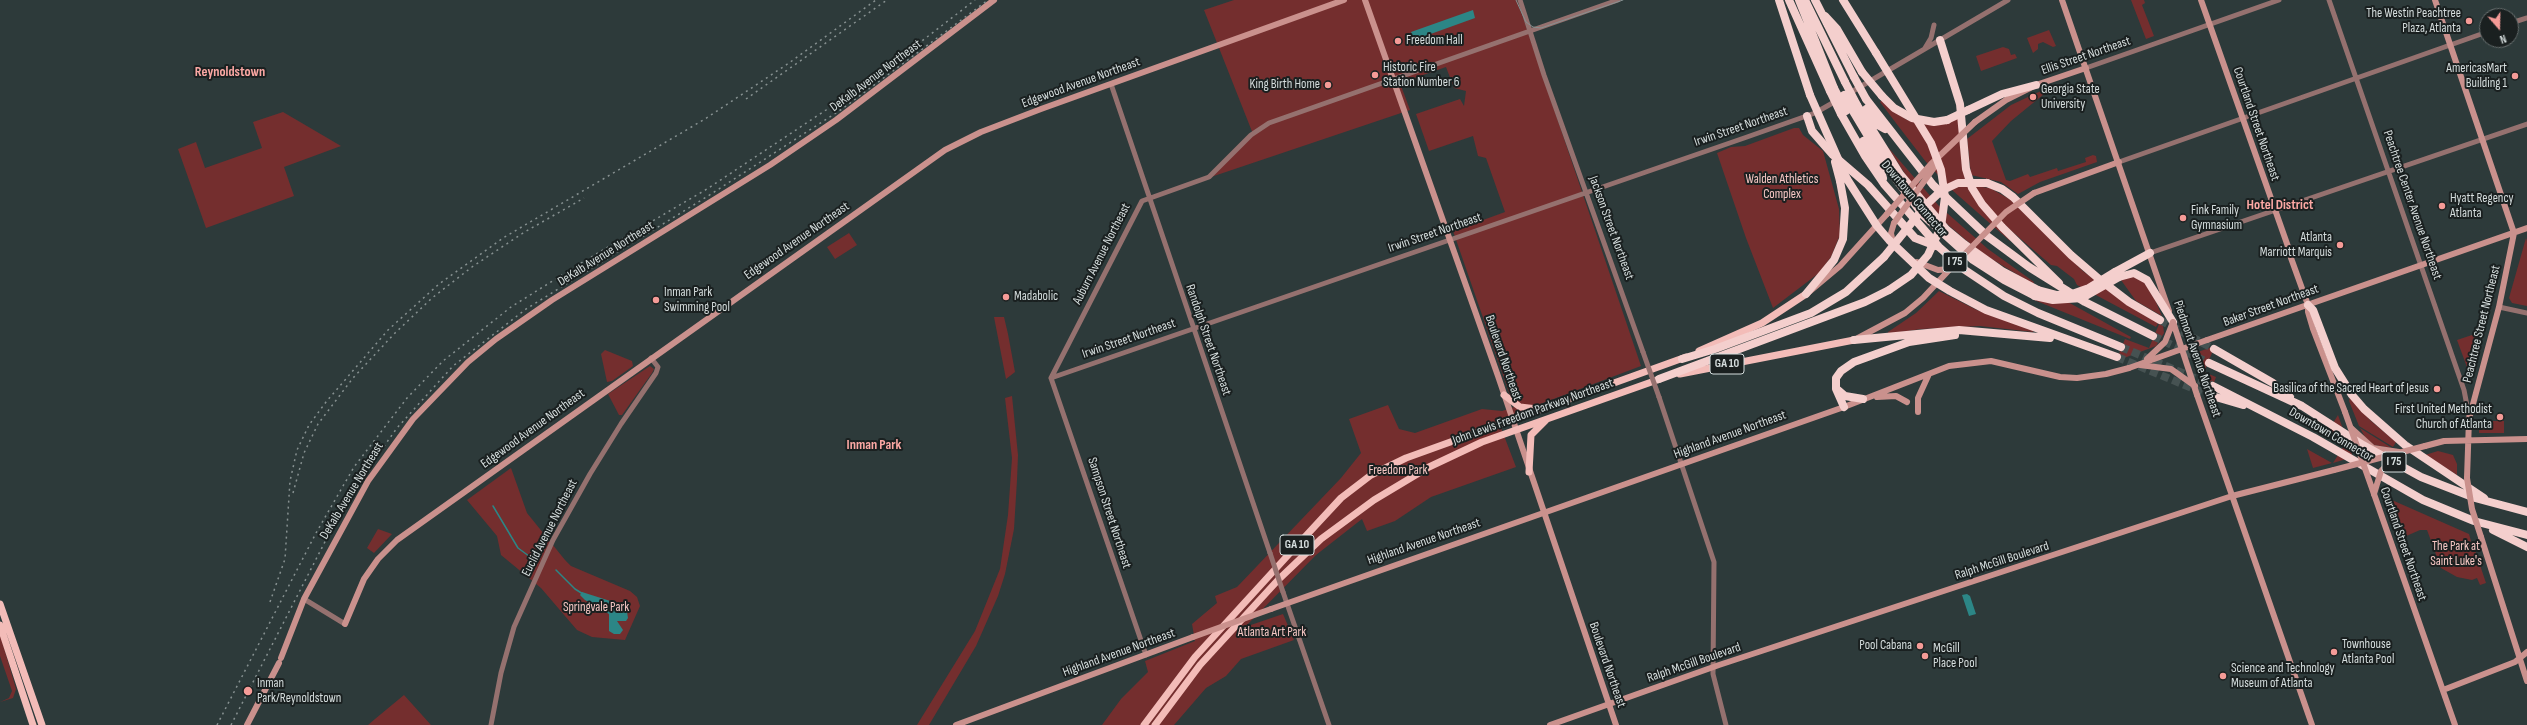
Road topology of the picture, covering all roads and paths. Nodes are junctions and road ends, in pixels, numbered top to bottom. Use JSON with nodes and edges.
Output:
{"nodes":[{"id":1,"x":994,"y":0,"type":"edge"},
{"id":2,"x":1344,"y":0,"type":"edge"},
{"id":3,"x":1365,"y":0,"type":"edge"},
{"id":4,"x":1520,"y":0,"type":"edge"},
{"id":5,"x":1618,"y":0,"type":"edge"},
{"id":6,"x":1779,"y":0,"type":"edge"},
{"id":7,"x":1789,"y":0,"type":"edge"},
{"id":8,"x":1799,"y":0,"type":"edge"},
{"id":9,"x":1805,"y":0,"type":"edge"},
{"id":10,"x":1815,"y":0,"type":"edge"},
{"id":11,"x":1843,"y":0,"type":"edge"},
{"id":12,"x":2008,"y":0,"type":"edge"},
{"id":13,"x":2062,"y":0,"type":"edge"},
{"id":14,"x":2201,"y":0,"type":"edge"},
{"id":15,"x":2280,"y":0,"type":"edge"},
{"id":16,"x":2329,"y":0,"type":"edge"},
{"id":17,"x":2435,"y":0,"type":"edge"},
{"id":18,"x":1820,"y":10,"type":"junction"},
{"id":19,"x":1934,"y":25,"type":"dead end"},
{"id":20,"x":2210,"y":25,"type":"junction"},
{"id":21,"x":1531,"y":31,"type":"junction"},
{"id":22,"x":2479,"y":35,"type":"edge"},
{"id":23,"x":1938,"y":42,"type":"junction"},
{"id":24,"x":2450,"y":45,"type":"junction"},
{"id":25,"x":1923,"y":50,"type":"junction"},
{"id":26,"x":2086,"y":68,"type":"junction"},
{"id":27,"x":2356,"y":78,"type":"junction"},
{"id":28,"x":1393,"y":79,"type":"junction"},
{"id":29,"x":1842,"y":83,"type":"junction"},
{"id":30,"x":1110,"y":84,"type":"junction"},
{"id":31,"x":2036,"y":85,"type":"junction"},
{"id":32,"x":1854,"y":106,"type":"junction"},
{"id":33,"x":1807,"y":116,"type":"junction"},
{"id":34,"x":2242,"y":118,"type":"junction"},
{"id":35,"x":2527,"y":124,"type":"edge"},
{"id":36,"x":2483,"y":139,"type":"junction"},
{"id":37,"x":1944,"y":152,"type":"junction"},
{"id":38,"x":2119,"y":162,"type":"junction"},
{"id":39,"x":2389,"y":172,"type":"junction"},
{"id":40,"x":1843,"y":180,"type":"junction"},
{"id":41,"x":1586,"y":192,"type":"junction"},
{"id":42,"x":1148,"y":197,"type":"junction"},
{"id":43,"x":2275,"y":211,"type":"junction"},
{"id":44,"x":1877,"y":226,"type":"junction"},
{"id":45,"x":2527,"y":228,"type":"edge"},
{"id":46,"x":2514,"y":233,"type":"junction"},
{"id":47,"x":1450,"y":240,"type":"junction"},
{"id":48,"x":1938,"y":247,"type":"junction"},
{"id":49,"x":1897,"y":248,"type":"junction"},
{"id":50,"x":2150,"y":253,"type":"junction"},
{"id":51,"x":1908,"y":259,"type":"junction"},
{"id":52,"x":2421,"y":265,"type":"junction"},
{"id":53,"x":1946,"y":271,"type":"junction"},
{"id":54,"x":2117,"y":274,"type":"junction"},
{"id":55,"x":1937,"y":283,"type":"junction"},
{"id":56,"x":2062,"y":287,"type":"junction"},
{"id":57,"x":1806,"y":294,"type":"junction"},
{"id":58,"x":2308,"y":305,"type":"junction"},
{"id":59,"x":2499,"y":307,"type":"junction"},
{"id":60,"x":2527,"y":313,"type":"edge"},
{"id":61,"x":2160,"y":320,"type":"tunnel mouth"},
{"id":62,"x":2173,"y":322,"type":"junction"},
{"id":63,"x":1193,"y":329,"type":"junction"},
{"id":64,"x":1986,"y":331,"type":"junction"},
{"id":65,"x":2153,"y":336,"type":"tunnel mouth"},
{"id":66,"x":1854,"y":340,"type":"junction"},
{"id":67,"x":2076,"y":343,"type":"junction"},
{"id":68,"x":2121,"y":347,"type":"tunnel mouth"},
{"id":69,"x":2182,"y":349,"type":"junction"},
{"id":70,"x":2214,"y":349,"type":"tunnel mouth"},
{"id":71,"x":2117,"y":357,"type":"tunnel mouth"},
{"id":72,"x":651,"y":358,"type":"junction"},
{"id":73,"x":1682,"y":359,"type":"junction"},
{"id":74,"x":2208,"y":363,"type":"tunnel mouth"},
{"id":75,"x":2138,"y":365,"type":"junction"},
{"id":76,"x":1929,"y":374,"type":"junction"},
{"id":77,"x":1051,"y":378,"type":"junction"},
{"id":78,"x":1659,"y":379,"type":"junction"},
{"id":79,"x":2195,"y":386,"type":"junction"},
{"id":80,"x":2214,"y":386,"type":"tunnel mouth"},
{"id":81,"x":1836,"y":389,"type":"junction"},
{"id":82,"x":1504,"y":394,"type":"junction"},
{"id":83,"x":2209,"y":395,"type":"tunnel mouth"},
{"id":84,"x":1864,"y":399,"type":"junction"},
{"id":85,"x":1907,"y":402,"type":"dead end"},
{"id":86,"x":2302,"y":406,"type":"junction"},
{"id":87,"x":1844,"y":407,"type":"junction"},
{"id":88,"x":1543,"y":409,"type":"junction"},
{"id":89,"x":2262,"y":410,"type":"junction"},
{"id":90,"x":1918,"y":412,"type":"dead end"},
{"id":91,"x":1551,"y":417,"type":"junction"},
{"id":92,"x":2469,"y":419,"type":"junction"},
{"id":93,"x":1512,"y":420,"type":"junction"},
{"id":94,"x":2351,"y":428,"type":"junction"},
{"id":95,"x":1515,"y":429,"type":"junction"},
{"id":96,"x":2527,"y":439,"type":"edge"},
{"id":97,"x":2467,"y":440,"type":"junction"},
{"id":98,"x":2401,"y":452,"type":"junction"},
{"id":99,"x":2363,"y":462,"type":"junction"},
{"id":100,"x":1682,"y":464,"type":"junction"},
{"id":101,"x":1530,"y":472,"type":"junction"},
{"id":102,"x":2374,"y":494,"type":"junction"},
{"id":103,"x":2232,"y":496,"type":"junction"},
{"id":104,"x":2493,"y":504,"type":"junction"},
{"id":105,"x":1543,"y":512,"type":"junction"},
{"id":106,"x":2527,"y":512,"type":"edge"},
{"id":107,"x":2474,"y":521,"type":"junction"},
{"id":108,"x":2527,"y":535,"type":"edge"},
{"id":109,"x":2527,"y":547,"type":"edge"},
{"id":110,"x":304,"y":599,"type":"junction"},
{"id":111,"x":1287,"y":603,"type":"junction"},
{"id":112,"x":0,"y":604,"type":"edge"},
{"id":113,"x":345,"y":624,"type":"joint"},
{"id":114,"x":0,"y":625,"type":"edge"},
{"id":115,"x":2527,"y":652,"type":"edge"},
{"id":116,"x":1146,"y":654,"type":"junction"},
{"id":117,"x":2520,"y":657,"type":"junction"},
{"id":118,"x":1713,"y":667,"type":"junction"},
{"id":119,"x":2527,"y":681,"type":"edge"},
{"id":120,"x":2443,"y":690,"type":"junction"},
{"id":121,"x":32,"y":696,"type":"junction"},
{"id":122,"x":24,"y":699,"type":"junction"},
{"id":123,"x":1608,"y":704,"type":"junction"},
{"id":124,"x":33,"y":725,"type":"edge"},
{"id":125,"x":42,"y":725,"type":"edge"},
{"id":126,"x":247,"y":725,"type":"edge"},
{"id":127,"x":491,"y":725,"type":"edge"},
{"id":128,"x":956,"y":725,"type":"edge"},
{"id":129,"x":1144,"y":725,"type":"edge"},
{"id":130,"x":1155,"y":725,"type":"edge"},
{"id":131,"x":1330,"y":725,"type":"edge"},
{"id":132,"x":1550,"y":725,"type":"edge"},
{"id":133,"x":1616,"y":725,"type":"edge"},
{"id":134,"x":1726,"y":725,"type":"edge"},
{"id":135,"x":2312,"y":725,"type":"edge"},
{"id":136,"x":2455,"y":725,"type":"edge"}],
"edges":[{"from":1,"to":110,"type":"main road","name":"DeKalb Avenue Northeast"},
{"from":2,"to":30,"type":"main road","name":"Edgewood Avenue Northeast"},
{"from":3,"to":28,"type":"main road","name":"Boulevard Northeast"},
{"from":4,"to":21,"type":"street","name":"Jackson Street Northeast"},
{"from":5,"to":21,"type":"street","name":"Auburn Avenue Northeast"},
{"from":6,"to":40,"type":"highway","bridge":true},
{"from":7,"to":29,"type":"highway","name":"Downtown Connector","number":"I 75"},
{"from":8,"to":29,"type":"highway"},
{"from":9,"to":29,"type":"highway"},
{"from":10,"to":18,"type":"highway","name":"Downtown Connector","number":"I 75"},
{"from":11,"to":78,"type":"highway","bridge":true},
{"from":12,"to":23,"type":"street","name":"Irwin Street Northeast"},
{"from":13,"to":26,"type":"main road","name":"Piedmont Avenue Northeast"},
{"from":14,"to":20,"type":"main road","name":"Courtland Street Northeast"},
{"from":15,"to":20,"type":"street","name":"Ellis Street Northeast"},
{"from":16,"to":27,"type":"street","name":"Peachtree Center Avenue Northeast"},
{"from":17,"to":24,"type":"main road","name":"Peachtree Street Northeast"},
{"from":18,"to":29,"type":"highway","name":"Downtown Connector","number":"I 75"},
{"from":18,"to":31,"type":"highway","bridge":true},
{"from":19,"to":25,"type":"street"},
{"from":20,"to":26,"type":"street","name":"Ellis Street Northeast"},
{"from":20,"to":34,"type":"main road","name":"Courtland Street Northeast"},
{"from":21,"to":28,"type":"street","name":"Auburn Avenue Northeast"},
{"from":21,"to":41,"type":"street","name":"Jackson Street Northeast"},
{"from":22,"to":24,"type":"street"},
{"from":23,"to":25,"type":"street","name":"Irwin Street Northeast"},
{"from":23,"to":56,"type":"highway"},
{"from":24,"to":27,"type":"street"},
{"from":24,"to":36,"type":"main road","name":"Peachtree Street Northeast"},
{"from":25,"to":33,"type":"street","name":"Irwin Street Northeast"},
{"from":26,"to":31,"type":"main road","name":"Ellis Street Northeast"},
{"from":26,"to":38,"type":"main road","name":"Piedmont Avenue Northeast"},
{"from":27,"to":34,"type":"street"},
{"from":27,"to":39,"type":"street","name":"Peachtree Center Avenue Northeast"},
{"from":28,"to":42,"type":"street","name":"Auburn Avenue Northeast"},
{"from":28,"to":47,"type":"main road","name":"Boulevard Northeast"},
{"from":29,"to":32,"type":"highway","name":"Downtown Connector","number":"I 75","bridge":true},
{"from":29,"to":32,"type":"highway","bridge":true},
{"from":30,"to":42,"type":"street","name":"Randolph Street Northeast"},
{"from":30,"to":72,"type":"main road","name":"Edgewood Avenue Northeast"},
{"from":31,"to":37,"type":"main road","name":"Ellis Street Northeast","bridge":true},
{"from":32,"to":48,"type":"highway","name":"Downtown Connector","number":"I 75"},
{"from":32,"to":54,"type":"highway","bridge":true},
{"from":32,"to":56,"type":"highway","name":"Downtown Connector","number":"I 75"},
{"from":33,"to":41,"type":"street","name":"Irwin Street Northeast"},
{"from":33,"to":48,"type":"highway"},
{"from":34,"to":38,"type":"street"},
{"from":34,"to":43,"type":"main road","name":"Courtland Street Northeast"},
{"from":35,"to":36,"type":"street"},
{"from":36,"to":39,"type":"street"},
{"from":36,"to":46,"type":"main road","name":"Peachtree Street Northeast"},
{"from":37,"to":44,"type":"main road","name":"Ellis Street Northeast","bridge":true},
{"from":37,"to":49,"type":"main road","bridge":true},
{"from":38,"to":50,"type":"main road","name":"Piedmont Avenue Northeast"},
{"from":38,"to":53,"type":"main road","bridge":true},
{"from":39,"to":43,"type":"street"},
{"from":39,"to":52,"type":"street","name":"Peachtree Center Avenue Northeast"},
{"from":40,"to":44,"type":"highway"},
{"from":40,"to":57,"type":"highway"},
{"from":41,"to":47,"type":"street","name":"Irwin Street Northeast"},
{"from":41,"to":100,"type":"street","name":"Jackson Street Northeast","bridge":true},
{"from":42,"to":63,"type":"street","name":"Randolph Street Northeast"},
{"from":42,"to":77,"type":"street","name":"Auburn Avenue Northeast"},
{"from":43,"to":50,"type":"street"},
{"from":43,"to":58,"type":"main road","name":"Courtland Street Northeast"},
{"from":44,"to":49,"type":"highway"},
{"from":44,"to":57,"type":"main road","name":"Ellis Street Northeast"},
{"from":45,"to":46,"type":"main road","name":"Baker Street Northeast"},
{"from":46,"to":52,"type":"main road","name":"Baker Street Northeast"},
{"from":46,"to":59,"type":"main road","name":"Peachtree Street Northeast"},
{"from":47,"to":63,"type":"street","name":"Irwin Street Northeast"},
{"from":47,"to":82,"type":"main road","name":"Boulevard Northeast"},
{"from":48,"to":68,"type":"highway","name":"Downtown Connector","number":"I 75"},
{"from":49,"to":51,"type":"highway"},
{"from":50,"to":54,"type":"highway"},
{"from":50,"to":62,"type":"main road","name":"Piedmont Avenue Northeast"},
{"from":51,"to":53,"type":"main road"},
{"from":51,"to":55,"type":"highway"},
{"from":52,"to":58,"type":"main road","name":"Baker Street Northeast"},
{"from":52,"to":92,"type":"street","name":"Peachtree Center Avenue Northeast"},
{"from":53,"to":55,"type":"main road"},
{"from":54,"to":62,"type":"highway"},
{"from":55,"to":66,"type":"main road"},
{"from":55,"to":67,"type":"highway"},
{"from":56,"to":65,"type":"highway","name":"Downtown Connector","number":"I 75"},
{"from":57,"to":73,"type":"highway","name":"John Lewis Freedom Parkway Northeast","number":"GA 10"},
{"from":58,"to":69,"type":"main road","name":"Baker Street Northeast","bridge":true},
{"from":58,"to":94,"type":"main road","name":"Courtland Street Northeast","bridge":true},
{"from":58,"to":104,"type":"highway"},
{"from":59,"to":60,"type":"street"},
{"from":59,"to":92,"type":"main road","name":"Peachtree Street Northeast"},
{"from":61,"to":73,"type":"highway","bridge":true},
{"from":62,"to":69,"type":"main road","name":"Piedmont Avenue Northeast","bridge":true},
{"from":62,"to":75,"type":"main road","bridge":true},
{"from":63,"to":77,"type":"street","name":"Irwin Street Northeast"},
{"from":63,"to":111,"type":"street","name":"Randolph Street Northeast","bridge":true},
{"from":64,"to":66,"type":"highway"},
{"from":64,"to":67,"type":"highway"},
{"from":64,"to":81,"type":"highway"},
{"from":66,"to":78,"type":"highway","name":"John Lewis Freedom Parkway Northeast","number":"GA 10"},
{"from":67,"to":71,"type":"highway"},
{"from":69,"to":75,"type":"main road","name":"Baker Street Northeast","bridge":true},
{"from":69,"to":79,"type":"main road","name":"Piedmont Avenue Northeast","bridge":true},
{"from":70,"to":86,"type":"highway"},
{"from":72,"to":113,"type":"main road","name":"Edgewood Avenue Northeast"},
{"from":72,"to":127,"type":"street","name":"Euclid Avenue Northeast"},
{"from":73,"to":88,"type":"highway","name":"John Lewis Freedom Parkway Northeast","number":"GA 10"},
{"from":74,"to":86,"type":"highway","name":"Downtown Connector","number":"I 75"},
{"from":75,"to":76,"type":"main road","name":"Baker Street Northeast","bridge":true},
{"from":75,"to":79,"type":"main road","bridge":true},
{"from":76,"to":84,"type":"main road","name":"Highland Avenue Northeast"},
{"from":76,"to":90,"type":"main road"},
{"from":77,"to":116,"type":"street","name":"Sampson Street Northeast"},
{"from":78,"to":91,"type":"highway","name":"John Lewis Freedom Parkway Northeast","number":"GA 10"},
{"from":79,"to":103,"type":"main road","name":"Piedmont Avenue Northeast","bridge":true},
{"from":80,"to":89,"type":"highway","name":"Downtown Connector","number":"I 75"},
{"from":81,"to":84,"type":"highway"},
{"from":81,"to":87,"type":"highway"},
{"from":82,"to":88,"type":"highway"},
{"from":82,"to":93,"type":"main road","name":"Boulevard Northeast"},
{"from":83,"to":89,"type":"highway"},
{"from":84,"to":85,"type":"main road"},
{"from":84,"to":87,"type":"main road","name":"Highland Avenue Northeast"},
{"from":86,"to":104,"type":"highway","name":"Downtown Connector","number":"I 75"},
{"from":87,"to":100,"type":"main road","name":"Highland Avenue Northeast"},
{"from":88,"to":93,"type":"highway","name":"John Lewis Freedom Parkway Northeast","number":"GA 10"},
{"from":89,"to":107,"type":"highway","name":"Downtown Connector","number":"I 75"},
{"from":91,"to":95,"type":"highway","name":"John Lewis Freedom Parkway Northeast","number":"GA 10"},
{"from":91,"to":101,"type":"highway"},
{"from":92,"to":97,"type":"main road","name":"Peachtree Street Northeast"},
{"from":93,"to":95,"type":"main road","name":"Boulevard Northeast"},
{"from":93,"to":129,"type":"highway","name":"John Lewis Freedom Parkway Northeast","number":"GA 10"},
{"from":94,"to":98,"type":"main road","bridge":true},
{"from":94,"to":99,"type":"main road","name":"Courtland Street Northeast","bridge":true},
{"from":95,"to":101,"type":"main road","name":"Boulevard Northeast"},
{"from":95,"to":130,"type":"highway","name":"John Lewis Freedom Parkway Northeast","number":"GA 10"},
{"from":96,"to":97,"type":"main road","name":"Ralph McGill Boulevard"},
{"from":97,"to":98,"type":"main road","name":"Ralph McGill Boulevard","bridge":true},
{"from":97,"to":117,"type":"main road","name":"Peachtree Street Northeast","bridge":true},
{"from":98,"to":99,"type":"main road","name":"Ralph McGill Boulevard","bridge":true},
{"from":98,"to":102,"type":"main road","bridge":true},
{"from":99,"to":102,"type":"main road","name":"Courtland Street Northeast","bridge":true},
{"from":99,"to":103,"type":"main road","name":"Ralph McGill Boulevard","bridge":true},
{"from":100,"to":105,"type":"main road","name":"Highland Avenue Northeast"},
{"from":100,"to":118,"type":"street","name":"Jackson Street Northeast"},
{"from":101,"to":105,"type":"main road","name":"Boulevard Northeast"},
{"from":102,"to":120,"type":"main road","name":"Courtland Street Northeast"},
{"from":103,"to":118,"type":"main road","name":"Ralph McGill Boulevard"},
{"from":103,"to":135,"type":"main road","name":"Piedmont Avenue Northeast"},
{"from":104,"to":106,"type":"highway","name":"Downtown Connector","number":"I 75"},
{"from":105,"to":111,"type":"main road","name":"Highland Avenue Northeast"},
{"from":105,"to":123,"type":"main road","name":"Boulevard Northeast"},
{"from":107,"to":108,"type":"highway","name":"Downtown Connector","number":"I 75"},
{"from":107,"to":109,"type":"highway"},
{"from":110,"to":113,"type":"street"},
{"from":110,"to":126,"type":"main road","name":"DeKalb Avenue Northeast"},
{"from":111,"to":116,"type":"main road","name":"Highland Avenue Northeast","bridge":true},
{"from":111,"to":131,"type":"street","name":"Randolph Street Northeast"},
{"from":112,"to":121,"type":"highway"},
{"from":114,"to":122,"type":"highway"},
{"from":115,"to":117,"type":"main road"},
{"from":116,"to":128,"type":"main road","name":"Highland Avenue Northeast"},
{"from":117,"to":119,"type":"main road","name":"Peachtree Street Northeast"},
{"from":117,"to":120,"type":"main road"},
{"from":118,"to":123,"type":"main road","name":"Ralph McGill Boulevard"},
{"from":118,"to":134,"type":"street","name":"Jackson Street Northeast"},
{"from":120,"to":136,"type":"main road","name":"Courtland Street Northeast"},
{"from":121,"to":122,"type":"highway"},
{"from":121,"to":125,"type":"highway"},
{"from":122,"to":124,"type":"highway"},
{"from":123,"to":132,"type":"main road","name":"Ralph McGill Boulevard"},
{"from":123,"to":133,"type":"main road","name":"Boulevard Northeast"}]}
